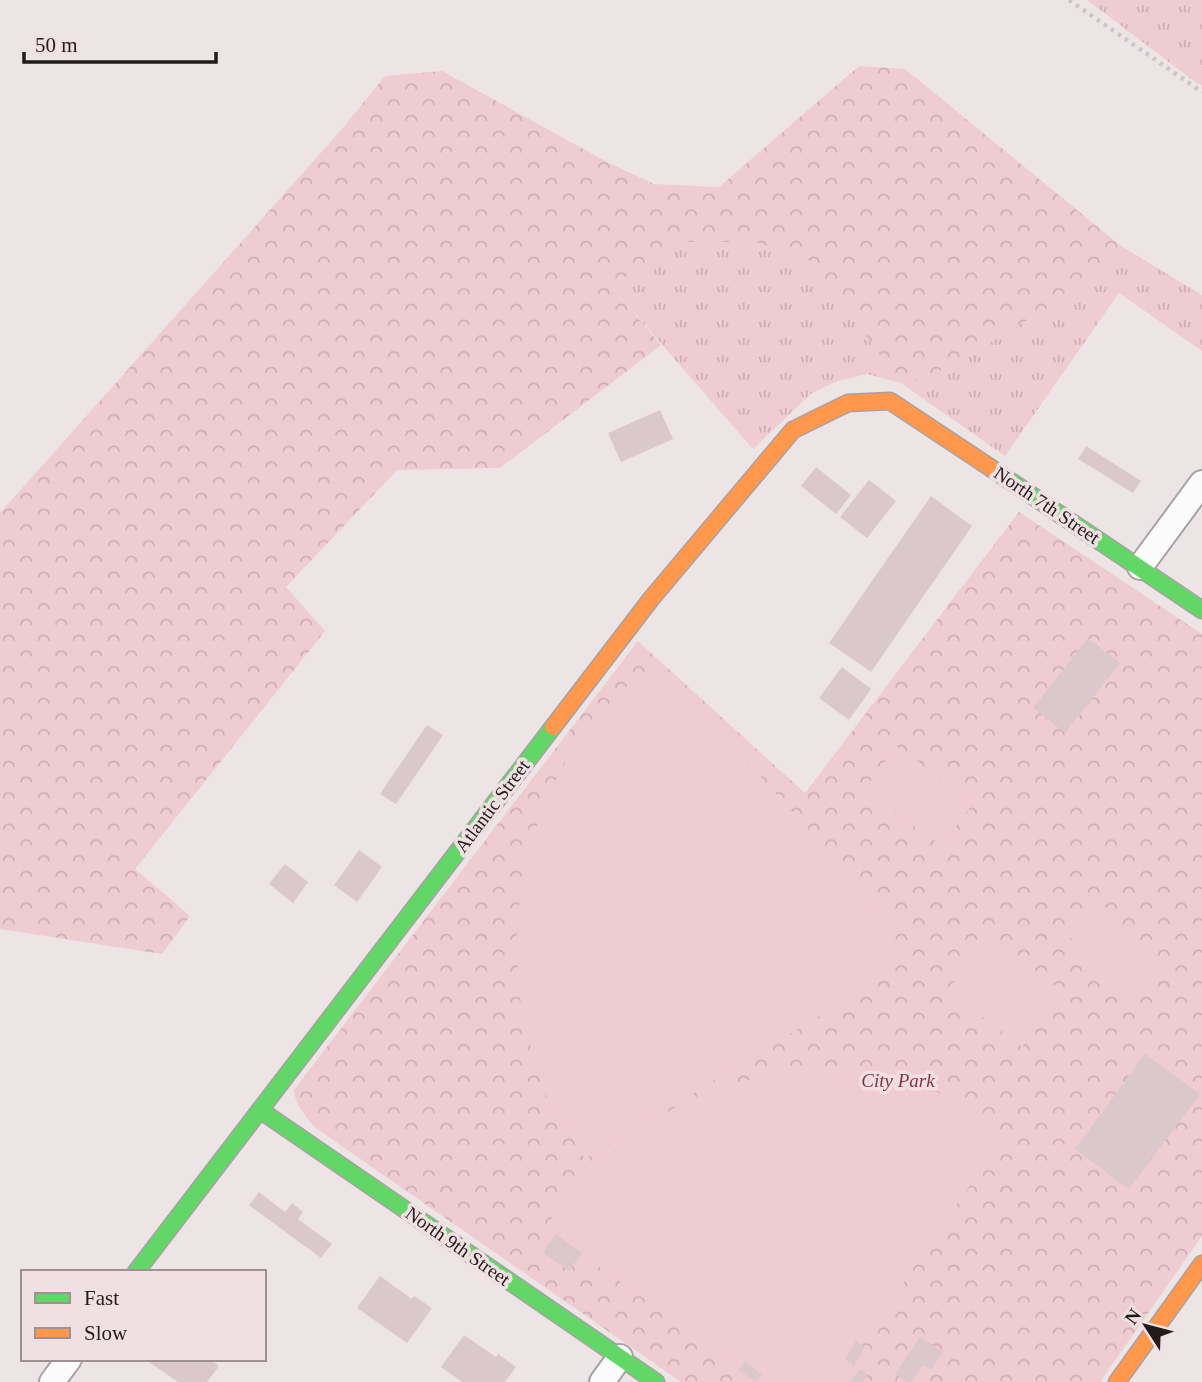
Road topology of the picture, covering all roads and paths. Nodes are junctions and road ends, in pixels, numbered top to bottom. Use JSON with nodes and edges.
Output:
{"nodes":[{"id":1,"x":1069,"y":0,"type":"edge"},
{"id":2,"x":1202,"y":92,"type":"edge"},
{"id":3,"x":890,"y":401,"type":"joint"},
{"id":4,"x":1202,"y":483,"type":"edge"},
{"id":5,"x":1140,"y":567,"type":"junction"},
{"id":6,"x":1202,"y":610,"type":"edge"},
{"id":7,"x":260,"y":1110,"type":"junction"},
{"id":8,"x":1202,"y":1264,"type":"edge"},
{"id":9,"x":138,"y":1270,"type":"edge"},
{"id":10,"x":620,"y":1357,"type":"junction"},
{"id":11,"x":68,"y":1361,"type":"edge"},
{"id":12,"x":52,"y":1382,"type":"edge"},
{"id":13,"x":602,"y":1382,"type":"edge"},
{"id":14,"x":656,"y":1382,"type":"edge"},
{"id":15,"x":1117,"y":1382,"type":"edge"}],
"edges":[{"from":1,"to":2,"type":"path"},
{"from":3,"to":5,"type":"street","name":"North 7th Street"},
{"from":3,"to":7,"type":"street","name":"Atlantic Street"},
{"from":4,"to":5,"type":"street"},
{"from":5,"to":6,"type":"street","name":"North 7th Street"},
{"from":7,"to":9,"type":"street","name":"Atlantic Street"},
{"from":7,"to":10,"type":"street","name":"North 9th Street"},
{"from":8,"to":15,"type":"street"},
{"from":10,"to":13,"type":"street"},
{"from":10,"to":14,"type":"street","name":"North 9th Street"},
{"from":11,"to":12,"type":"street"}]}
